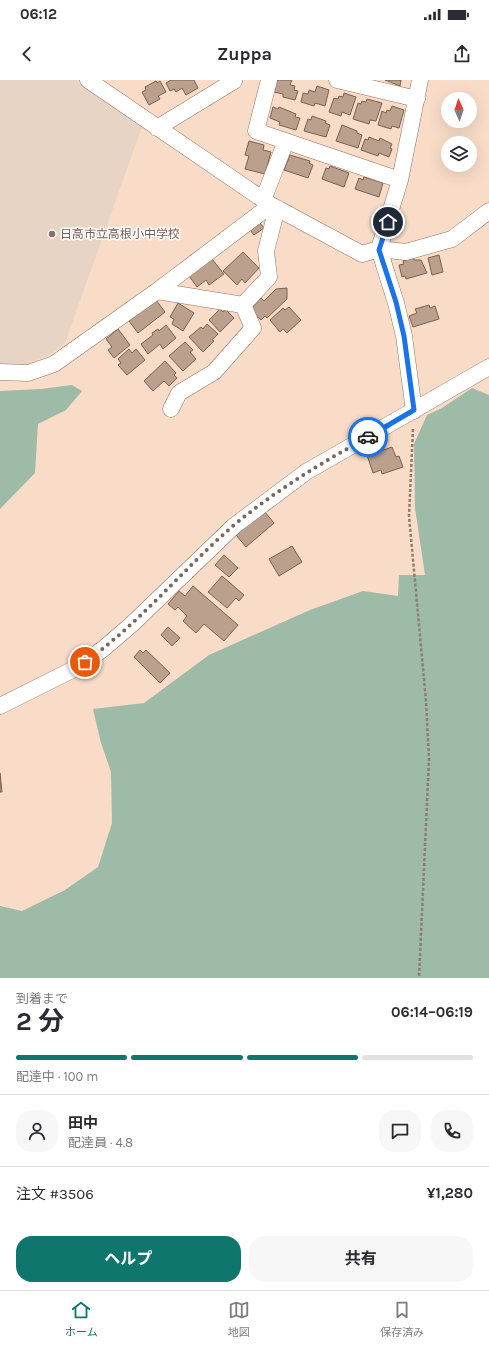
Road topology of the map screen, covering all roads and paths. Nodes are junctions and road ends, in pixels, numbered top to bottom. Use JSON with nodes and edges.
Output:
{"nodes":[{"id":1,"x":233,"y":80,"type":"edge"},
{"id":2,"x":269,"y":80,"type":"edge"},
{"id":3,"x":337,"y":80,"type":"edge"},
{"id":4,"x":420,"y":80,"type":"edge"},
{"id":5,"x":91,"y":81,"type":"edge"},
{"id":6,"x":417,"y":99,"type":"junction"},
{"id":7,"x":157,"y":128,"type":"junction"},
{"id":8,"x":286,"y":141,"type":"junction"},
{"id":9,"x":400,"y":180,"type":"junction"},
{"id":10,"x":271,"y":204,"type":"junction"},
{"id":11,"x":489,"y":211,"type":"edge"},
{"id":12,"x":379,"y":250,"type":"junction"},
{"id":13,"x":157,"y":291,"type":"junction"},
{"id":14,"x":243,"y":305,"type":"junction"},
{"id":15,"x":489,"y":367,"type":"edge"},
{"id":16,"x":0,"y":372,"type":"edge"},
{"id":17,"x":171,"y":409,"type":"dead end"},
{"id":18,"x":414,"y":410,"type":"junction"},
{"id":19,"x":0,"y":706,"type":"edge"},
{"id":20,"x":419,"y":978,"type":"edge"}],
"edges":[{"from":1,"to":7,"type":"street"},
{"from":2,"to":8,"type":"street"},
{"from":3,"to":6,"type":"street"},
{"from":4,"to":6,"type":"street"},
{"from":5,"to":7,"type":"street"},
{"from":6,"to":9,"type":"street"},
{"from":7,"to":10,"type":"street"},
{"from":8,"to":9,"type":"street"},
{"from":8,"to":10,"type":"street"},
{"from":9,"to":12,"type":"street"},
{"from":10,"to":12,"type":"street"},
{"from":10,"to":13,"type":"street"},
{"from":10,"to":14,"type":"street"},
{"from":11,"to":12,"type":"street"},
{"from":12,"to":18,"type":"street"},
{"from":13,"to":14,"type":"street"},
{"from":13,"to":16,"type":"street"},
{"from":14,"to":17,"type":"street"},
{"from":15,"to":18,"type":"street"},
{"from":18,"to":19,"type":"street"},
{"from":18,"to":20,"type":"path"}]}
